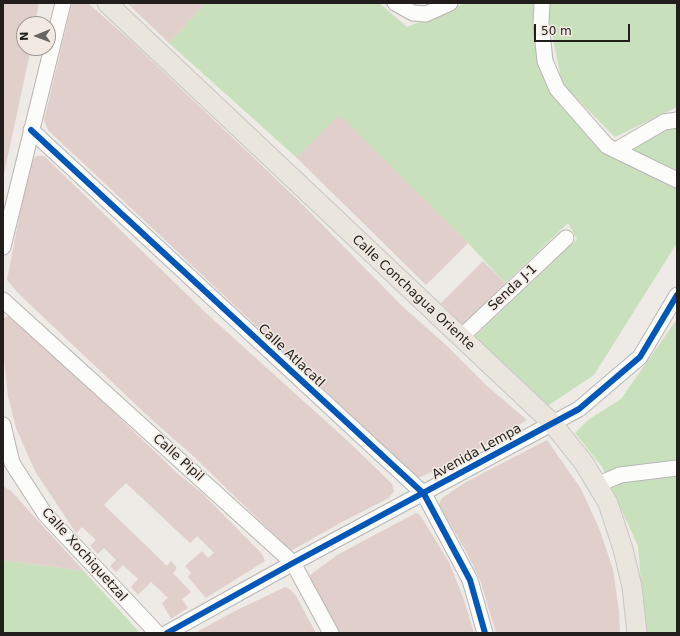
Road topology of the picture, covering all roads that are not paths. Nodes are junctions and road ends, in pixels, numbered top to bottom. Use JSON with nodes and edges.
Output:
{"nodes":[{"id":1,"x":63,"y":3,"type":"edge"},
{"id":2,"x":107,"y":3,"type":"edge"},
{"id":3,"x":395,"y":3,"type":"edge"},
{"id":4,"x":450,"y":3,"type":"edge"},
{"id":5,"x":542,"y":3,"type":"edge"},
{"id":6,"x":677,"y":120,"type":"edge"},
{"id":7,"x":31,"y":130,"type":"junction"},
{"id":8,"x":616,"y":150,"type":"junction"},
{"id":9,"x":677,"y":180,"type":"edge"},
{"id":10,"x":566,"y":238,"type":"dead end"},
{"id":11,"x":3,"y":247,"type":"edge"},
{"id":12,"x":677,"y":295,"type":"edge"},
{"id":13,"x":3,"y":300,"type":"edge"},
{"id":14,"x":460,"y":338,"type":"junction"},
{"id":15,"x":552,"y":423,"type":"junction"},
{"id":16,"x":3,"y":426,"type":"edge"},
{"id":17,"x":8,"y":465,"type":"edge"},
{"id":18,"x":677,"y":468,"type":"edge"},
{"id":19,"x":597,"y":485,"type":"junction"},
{"id":20,"x":424,"y":494,"type":"junction"},
{"id":21,"x":293,"y":563,"type":"junction"},
{"id":22,"x":156,"y":633,"type":"edge"},
{"id":23,"x":167,"y":633,"type":"edge"},
{"id":24,"x":331,"y":633,"type":"edge"},
{"id":25,"x":485,"y":633,"type":"edge"},
{"id":26,"x":637,"y":633,"type":"edge"}],
"edges":[{"from":1,"to":7,"type":"street"},
{"from":2,"to":14,"type":"main road","name":"Calle Conchagua Oriente"},
{"from":3,"to":4,"type":"street"},
{"from":5,"to":8,"type":"street"},
{"from":6,"to":8,"type":"street"},
{"from":7,"to":11,"type":"street"},
{"from":7,"to":20,"type":"street","name":"Calle Atlacatl"},
{"from":8,"to":9,"type":"street"},
{"from":10,"to":14,"type":"street","name":"Senda J-1"},
{"from":12,"to":15,"type":"street","name":"Avenida Lempa"},
{"from":13,"to":21,"type":"street","name":"Calle Pipil"},
{"from":14,"to":15,"type":"main road","name":"Calle Conchagua Oriente"},
{"from":15,"to":19,"type":"main road","name":"Calle Conchagua Oriente"},
{"from":15,"to":20,"type":"street","name":"Avenida Lempa"},
{"from":16,"to":17,"type":"street","name":"Calle Xochiquetzal"},
{"from":17,"to":22,"type":"street","name":"Calle Xochiquetzal"},
{"from":18,"to":19,"type":"street"},
{"from":19,"to":26,"type":"main road","name":"Calle Conchagua Oriente"},
{"from":20,"to":21,"type":"street","name":"Avenida Lempa"},
{"from":20,"to":25,"type":"street","name":"Calle Atlacatl"},
{"from":21,"to":23,"type":"street","name":"Avenida Lempa"},
{"from":21,"to":24,"type":"street","name":"Calle Pipil"}]}
